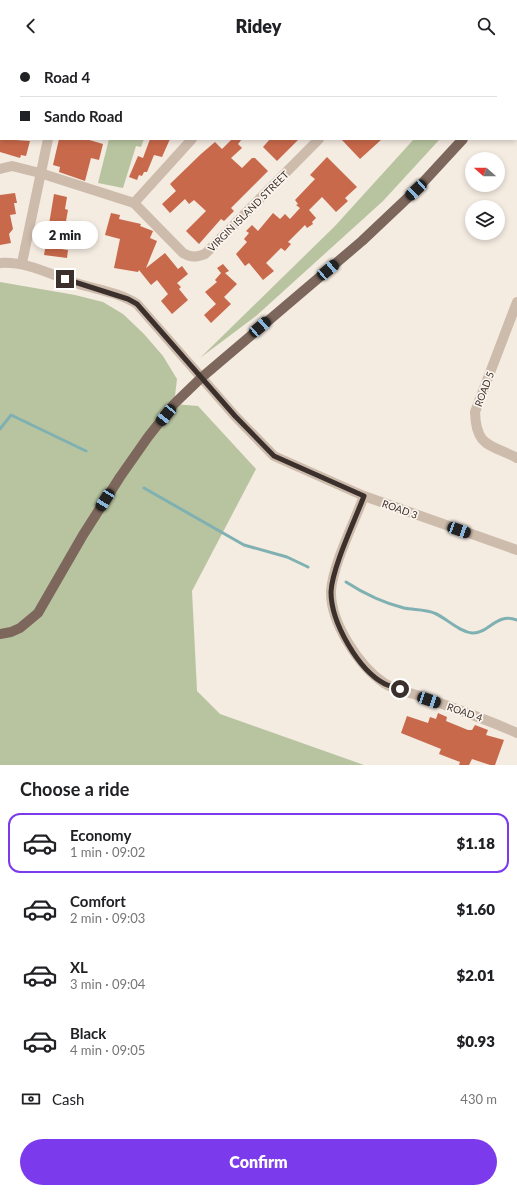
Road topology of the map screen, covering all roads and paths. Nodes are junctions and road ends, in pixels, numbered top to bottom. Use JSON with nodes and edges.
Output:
{"nodes":[{"id":1,"x":48,"y":140,"type":"edge"},
{"id":2,"x":191,"y":140,"type":"edge"},
{"id":3,"x":319,"y":140,"type":"edge"},
{"id":4,"x":463,"y":140,"type":"edge"},
{"id":5,"x":0,"y":168,"type":"edge"},
{"id":6,"x":40,"y":173,"type":"junction"},
{"id":7,"x":134,"y":203,"type":"junction"},
{"id":8,"x":0,"y":262,"type":"edge"},
{"id":9,"x":22,"y":263,"type":"junction"},
{"id":10,"x":517,"y":302,"type":"edge"},
{"id":11,"x":201,"y":378,"type":"junction"},
{"id":12,"x":517,"y":458,"type":"edge"},
{"id":13,"x":364,"y":496,"type":"junction"},
{"id":14,"x":517,"y":550,"type":"edge"},
{"id":15,"x":0,"y":634,"type":"edge"},
{"id":16,"x":517,"y":733,"type":"edge"}],
"edges":[{"from":1,"to":6,"type":"street"},
{"from":2,"to":7,"type":"street"},
{"from":3,"to":7,"type":"street","name":"VIRGIN ISLAND STREET"},
{"from":4,"to":11,"type":"main road"},
{"from":5,"to":6,"type":"street","name":"VIRGIN ISLAND STREET"},
{"from":6,"to":7,"type":"street","name":"VIRGIN ISLAND STREET"},
{"from":6,"to":9,"type":"street"},
{"from":8,"to":9,"type":"street","name":"ROAD 3"},
{"from":9,"to":11,"type":"street","name":"ROAD 3"},
{"from":10,"to":12,"type":"street","name":"ROAD 5"},
{"from":11,"to":13,"type":"street","name":"ROAD 3"},
{"from":11,"to":15,"type":"main road"},
{"from":13,"to":14,"type":"street","name":"ROAD 3"},
{"from":13,"to":16,"type":"street","name":"ROAD 4"}]}
